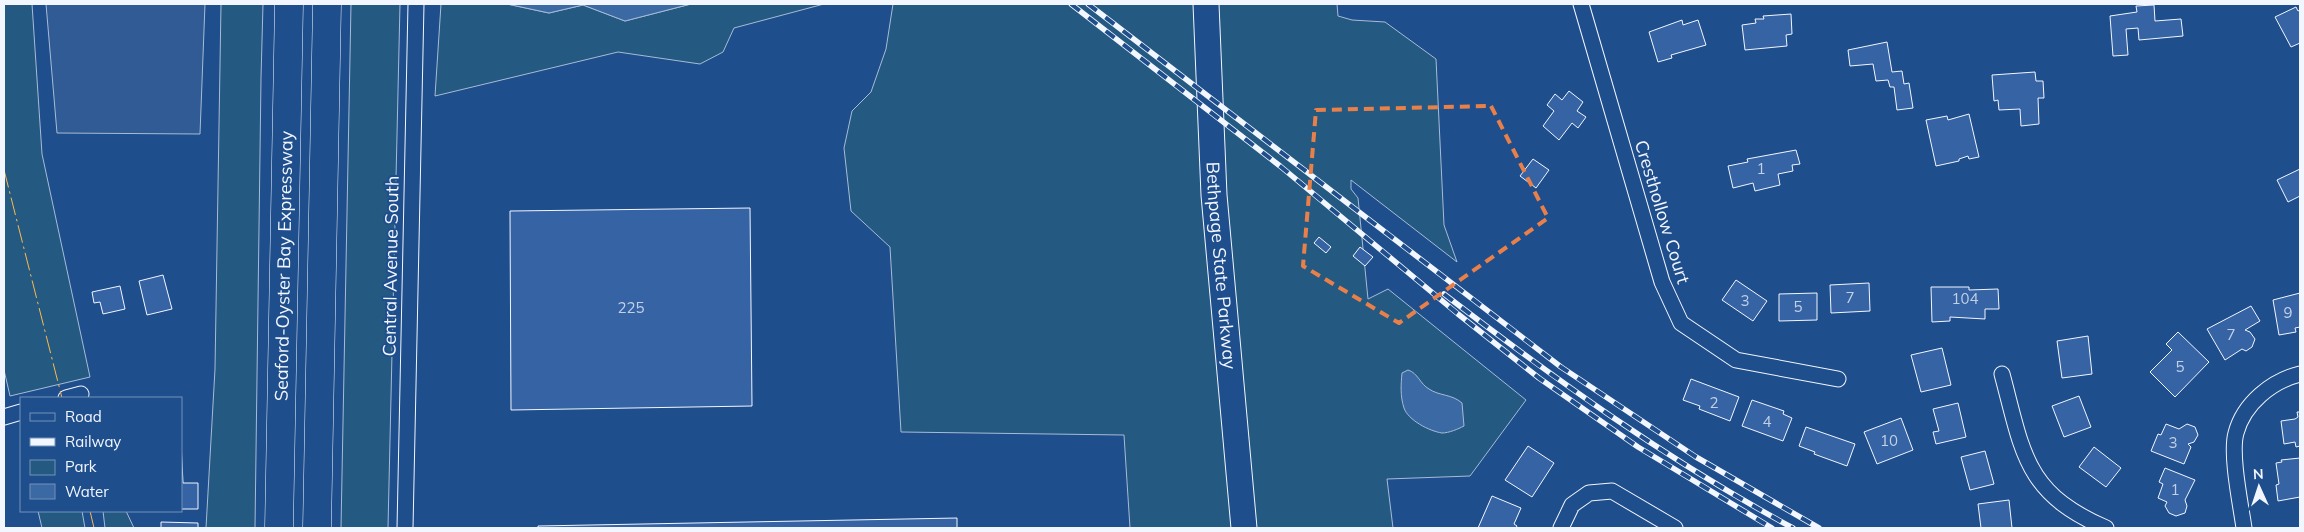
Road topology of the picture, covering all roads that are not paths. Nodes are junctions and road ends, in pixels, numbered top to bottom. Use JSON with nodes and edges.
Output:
{"nodes":[{"id":1,"x":289,"y":4,"type":"edge"},
{"id":2,"x":327,"y":4,"type":"edge"},
{"id":3,"x":416,"y":4,"type":"edge"},
{"id":4,"x":1192,"y":4,"type":"edge"},
{"id":5,"x":1206,"y":4,"type":"edge"},
{"id":6,"x":1582,"y":4,"type":"edge"},
{"id":7,"x":1208,"y":72,"type":"junction"},
{"id":8,"x":2002,"y":374,"type":"dead end"},
{"id":9,"x":2300,"y":374,"type":"edge"},
{"id":10,"x":1838,"y":379,"type":"dead end"},
{"id":11,"x":81,"y":394,"type":"dead end"},
{"id":12,"x":70,"y":397,"type":"edge"},
{"id":13,"x":20,"y":412,"type":"edge"},
{"id":14,"x":4,"y":417,"type":"edge"},
{"id":15,"x":279,"y":528,"type":"edge"},
{"id":16,"x":317,"y":528,"type":"edge"},
{"id":17,"x":405,"y":528,"type":"edge"},
{"id":18,"x":1244,"y":528,"type":"edge"},
{"id":19,"x":1561,"y":528,"type":"edge"},
{"id":20,"x":1675,"y":528,"type":"edge"},
{"id":21,"x":2106,"y":528,"type":"edge"},
{"id":22,"x":2244,"y":528,"type":"edge"}],
"edges":[{"from":1,"to":15,"type":"highway","name":"Seaford-Oyster Bay Expressway"},
{"from":2,"to":16,"type":"highway"},
{"from":3,"to":17,"type":"street","name":"Central Avenue South"},
{"from":4,"to":7,"type":"highway"},
{"from":5,"to":7,"type":"highway","name":"Bethpage State Parkway"},
{"from":6,"to":10,"type":"street","name":"Cresthollow Court"},
{"from":7,"to":18,"type":"highway","name":"Bethpage State Parkway"},
{"from":8,"to":21,"type":"street"},
{"from":9,"to":22,"type":"street"},
{"from":11,"to":12,"type":"street"},
{"from":13,"to":14,"type":"street"},
{"from":19,"to":20,"type":"street"}]}
